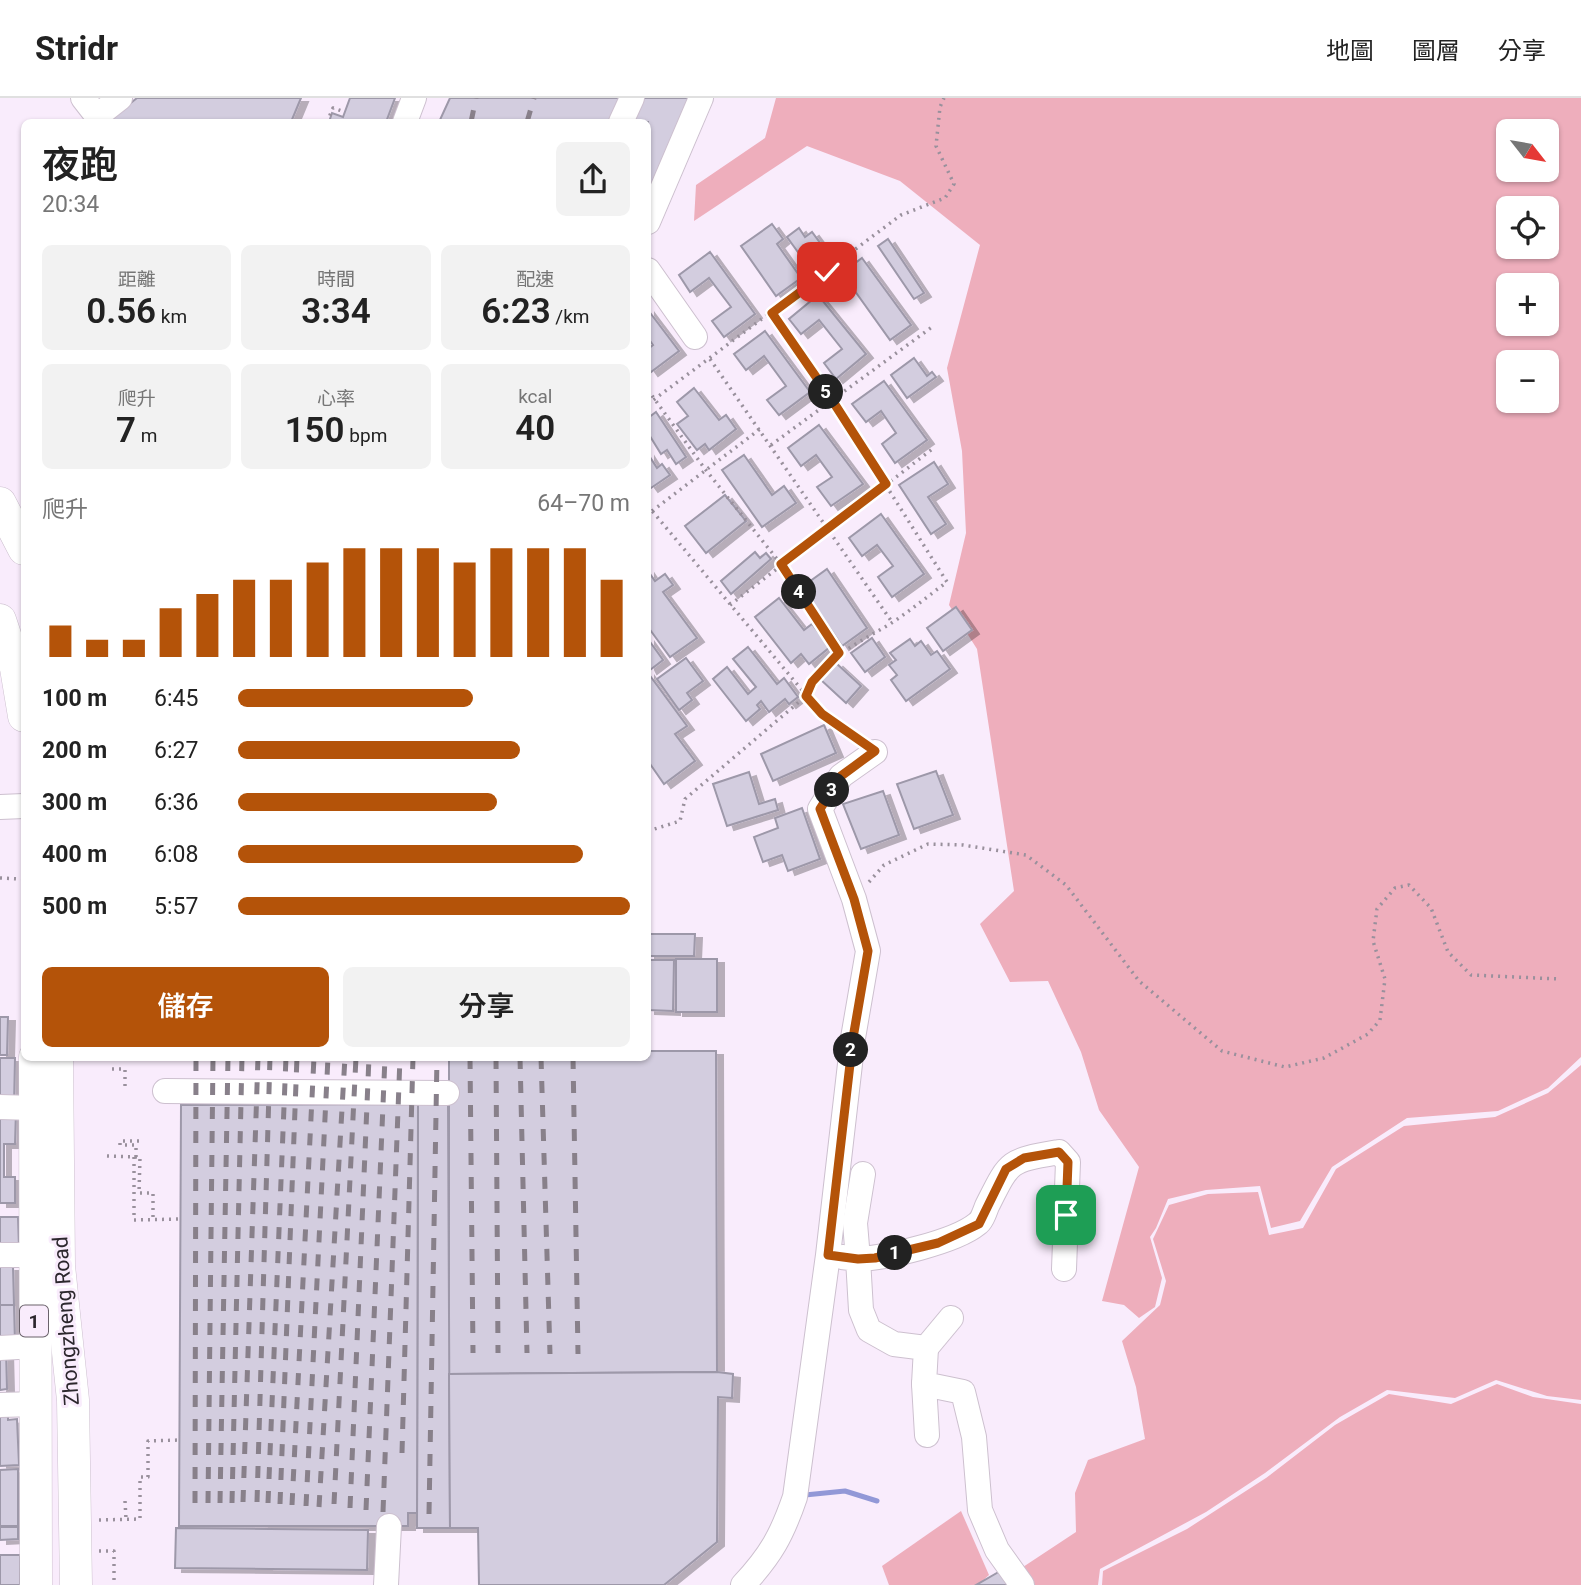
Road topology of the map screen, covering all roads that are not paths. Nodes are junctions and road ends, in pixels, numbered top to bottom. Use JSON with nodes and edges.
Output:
{"nodes":[{"id":1,"x":120,"y":98,"type":"edge"},
{"id":2,"x":414,"y":98,"type":"edge"},
{"id":3,"x":632,"y":98,"type":"edge"},
{"id":4,"x":701,"y":98,"type":"edge"},
{"id":5,"x":94,"y":112,"type":"edge"},
{"id":6,"x":406,"y":119,"type":"edge"},
{"id":7,"x":622,"y":119,"type":"edge"},
{"id":8,"x":651,"y":215,"type":"edge"},
{"id":9,"x":651,"y":274,"type":"edge"},
{"id":10,"x":695,"y":337,"type":"road end"},
{"id":11,"x":1,"y":627,"type":"edge"},
{"id":12,"x":21,"y":698,"type":"edge"},
{"id":13,"x":875,"y":751,"type":"road end"},
{"id":14,"x":21,"y":806,"type":"edge"},
{"id":15,"x":0,"y":807,"type":"edge"},
{"id":16,"x":35,"y":1061,"type":"edge"},
{"id":17,"x":57,"y":1061,"type":"edge"},
{"id":18,"x":164,"y":1091,"type":"dead end"},
{"id":19,"x":447,"y":1093,"type":"dead end"},
{"id":20,"x":0,"y":1107,"type":"edge"},
{"id":21,"x":33,"y":1108,"type":"junction"},
{"id":22,"x":863,"y":1174,"type":"dead end"},
{"id":23,"x":0,"y":1255,"type":"edge"},
{"id":24,"x":34,"y":1255,"type":"junction"},
{"id":25,"x":828,"y":1255,"type":"junction"},
{"id":26,"x":858,"y":1259,"type":"junction"},
{"id":27,"x":1064,"y":1269,"type":"dead end"},
{"id":28,"x":951,"y":1318,"type":"dead end"},
{"id":29,"x":35,"y":1346,"type":"junction"},
{"id":30,"x":0,"y":1348,"type":"edge"},
{"id":31,"x":926,"y":1348,"type":"junction"},
{"id":32,"x":924,"y":1384,"type":"junction"},
{"id":33,"x":36,"y":1404,"type":"junction"},
{"id":34,"x":0,"y":1405,"type":"edge"},
{"id":35,"x":927,"y":1436,"type":"dead end"},
{"id":36,"x":389,"y":1526,"type":"dead end"},
{"id":37,"x":36,"y":1585,"type":"edge"},
{"id":38,"x":76,"y":1585,"type":"edge"},
{"id":39,"x":386,"y":1585,"type":"edge"},
{"id":40,"x":743,"y":1585,"type":"edge"},
{"id":41,"x":1023,"y":1585,"type":"edge"}],
"edges":[{"from":1,"to":5,"type":"lane"},
{"from":2,"to":6,"type":"lane"},
{"from":3,"to":7,"type":"lane"},
{"from":4,"to":8,"type":"lane"},
{"from":9,"to":10,"type":"lane"},
{"from":11,"to":12,"type":"main road"},
{"from":13,"to":25,"type":"lane"},
{"from":14,"to":15,"type":"lane"},
{"from":16,"to":21,"type":"main road","name":"Zhongzheng Road","number":"1"},
{"from":17,"to":38,"type":"main road","name":"Zhongzheng Road","number":"1"},
{"from":18,"to":19,"type":"lane"},
{"from":20,"to":21,"type":"lane"},
{"from":21,"to":24,"type":"main road","name":"Zhongzheng Road","number":"1"},
{"from":22,"to":26,"type":"lane"},
{"from":23,"to":24,"type":"lane"},
{"from":24,"to":29,"type":"main road","name":"Zhongzheng Road","number":"1"},
{"from":25,"to":26,"type":"lane"},
{"from":25,"to":40,"type":"lane"},
{"from":26,"to":27,"type":"lane"},
{"from":26,"to":31,"type":"lane"},
{"from":28,"to":31,"type":"lane"},
{"from":29,"to":30,"type":"lane"},
{"from":29,"to":33,"type":"main road","name":"Zhongzheng Road","number":"1"},
{"from":31,"to":32,"type":"lane"},
{"from":32,"to":35,"type":"lane"},
{"from":32,"to":41,"type":"lane"},
{"from":33,"to":34,"type":"lane"},
{"from":33,"to":37,"type":"main road","name":"Zhongzheng Road","number":"1"},
{"from":36,"to":39,"type":"lane"}]}
